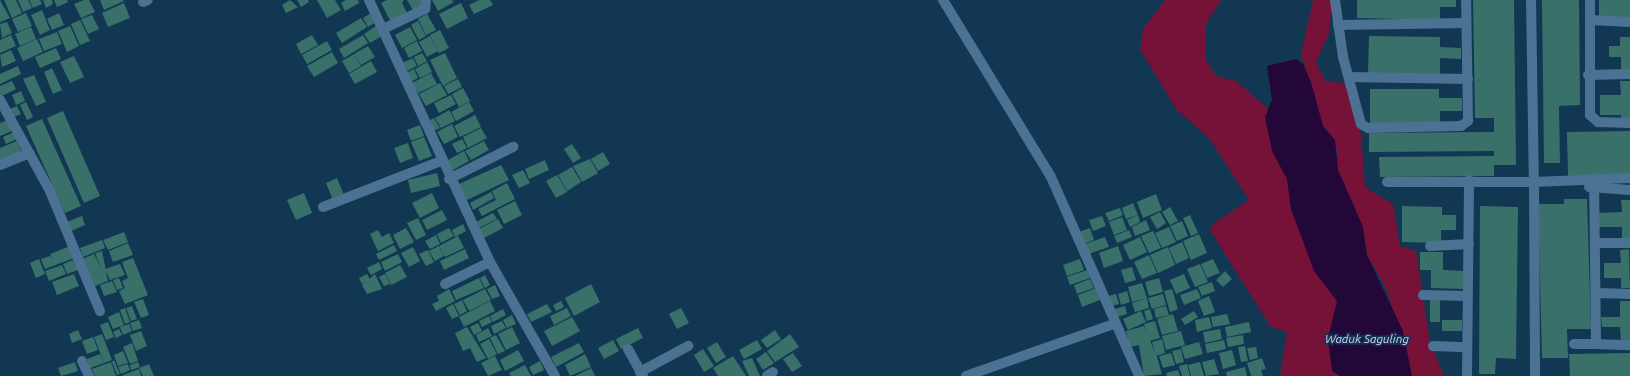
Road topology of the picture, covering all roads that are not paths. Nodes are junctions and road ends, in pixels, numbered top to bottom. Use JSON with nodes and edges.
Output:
{"nodes":[{"id":1,"x":369,"y":0,"type":"edge"},
{"id":2,"x":426,"y":0,"type":"edge"},
{"id":3,"x":943,"y":0,"type":"edge"},
{"id":4,"x":1335,"y":0,"type":"edge"},
{"id":5,"x":1466,"y":0,"type":"edge"},
{"id":6,"x":1531,"y":0,"type":"edge"},
{"id":7,"x":1590,"y":0,"type":"edge"},
{"id":8,"x":1590,"y":20,"type":"junction"},
{"id":9,"x":1630,"y":22,"type":"edge"},
{"id":10,"x":1466,"y":23,"type":"junction"},
{"id":11,"x":1338,"y":25,"type":"junction"},
{"id":12,"x":382,"y":29,"type":"junction"},
{"id":13,"x":1630,"y":74,"type":"edge"},
{"id":14,"x":1588,"y":75,"type":"junction"},
{"id":15,"x":1349,"y":77,"type":"junction"},
{"id":16,"x":1468,"y":79,"type":"junction"},
{"id":17,"x":0,"y":100,"type":"edge"},
{"id":18,"x":1630,"y":123,"type":"edge"},
{"id":19,"x":513,"y":148,"type":"dead end"},
{"id":20,"x":30,"y":153,"type":"junction"},
{"id":21,"x":441,"y":161,"type":"junction"},
{"id":22,"x":0,"y":165,"type":"edge"},
{"id":23,"x":1594,"y":178,"type":"junction"},
{"id":24,"x":1630,"y":178,"type":"edge"},
{"id":25,"x":449,"y":179,"type":"junction"},
{"id":26,"x":1469,"y":180,"type":"junction"},
{"id":27,"x":1387,"y":182,"type":"dead end"},
{"id":28,"x":1534,"y":182,"type":"junction"},
{"id":29,"x":1576,"y":182,"type":"junction"},
{"id":30,"x":1594,"y":189,"type":"junction"},
{"id":31,"x":1630,"y":190,"type":"edge"},
{"id":32,"x":323,"y":207,"type":"dead end"},
{"id":33,"x":1596,"y":243,"type":"junction"},
{"id":34,"x":1630,"y":243,"type":"edge"},
{"id":35,"x":1469,"y":244,"type":"junction"},
{"id":36,"x":1430,"y":246,"type":"dead end"},
{"id":37,"x":490,"y":262,"type":"junction"},
{"id":38,"x":445,"y":284,"type":"dead end"},
{"id":39,"x":1598,"y":293,"type":"junction"},
{"id":40,"x":1630,"y":294,"type":"edge"},
{"id":41,"x":1423,"y":296,"type":"dead end"},
{"id":42,"x":1467,"y":296,"type":"junction"},
{"id":43,"x":100,"y":311,"type":"dead end"},
{"id":44,"x":1114,"y":324,"type":"junction"},
{"id":45,"x":1574,"y":344,"type":"dead end"},
{"id":46,"x":1596,"y":344,"type":"junction"},
{"id":47,"x":1630,"y":345,"type":"edge"},
{"id":48,"x":688,"y":346,"type":"dead end"},
{"id":49,"x":1433,"y":346,"type":"dead end"},
{"id":50,"x":1467,"y":347,"type":"junction"},
{"id":51,"x":628,"y":349,"type":"dead end"},
{"id":52,"x":82,"y":361,"type":"dead end"},
{"id":53,"x":641,"y":374,"type":"edge"},
{"id":54,"x":89,"y":376,"type":"edge"},
{"id":55,"x":555,"y":376,"type":"edge"},
{"id":56,"x":966,"y":376,"type":"edge"},
{"id":57,"x":1138,"y":376,"type":"edge"},
{"id":58,"x":1467,"y":376,"type":"edge"},
{"id":59,"x":1535,"y":376,"type":"edge"}],
"edges":[{"from":1,"to":12,"type":"street"},
{"from":2,"to":12,"type":"street"},
{"from":3,"to":44,"type":"street"},
{"from":4,"to":11,"type":"street"},
{"from":5,"to":10,"type":"street"},
{"from":6,"to":28,"type":"street"},
{"from":7,"to":8,"type":"street"},
{"from":8,"to":9,"type":"street"},
{"from":8,"to":14,"type":"street"},
{"from":10,"to":11,"type":"street"},
{"from":10,"to":16,"type":"street"},
{"from":11,"to":15,"type":"street"},
{"from":12,"to":21,"type":"street"},
{"from":13,"to":14,"type":"street"},
{"from":14,"to":18,"type":"street"},
{"from":15,"to":16,"type":"street"},
{"from":15,"to":16,"type":"street"},
{"from":17,"to":20,"type":"street"},
{"from":19,"to":25,"type":"street"},
{"from":20,"to":22,"type":"street"},
{"from":20,"to":43,"type":"street"},
{"from":21,"to":25,"type":"street"},
{"from":21,"to":32,"type":"street"},
{"from":23,"to":24,"type":"street"},
{"from":23,"to":29,"type":"street"},
{"from":23,"to":30,"type":"street"},
{"from":25,"to":37,"type":"street"},
{"from":26,"to":27,"type":"street"},
{"from":26,"to":28,"type":"street"},
{"from":26,"to":35,"type":"street"},
{"from":28,"to":29,"type":"street"},
{"from":28,"to":59,"type":"street"},
{"from":29,"to":30,"type":"street"},
{"from":30,"to":31,"type":"street"},
{"from":30,"to":33,"type":"street"},
{"from":33,"to":34,"type":"street"},
{"from":33,"to":39,"type":"street"},
{"from":35,"to":36,"type":"street"},
{"from":35,"to":42,"type":"street"},
{"from":37,"to":38,"type":"street"},
{"from":37,"to":55,"type":"street"},
{"from":39,"to":40,"type":"street"},
{"from":39,"to":46,"type":"street"},
{"from":41,"to":42,"type":"street"},
{"from":42,"to":50,"type":"street"},
{"from":44,"to":56,"type":"street"},
{"from":44,"to":57,"type":"street"},
{"from":45,"to":46,"type":"street"},
{"from":46,"to":47,"type":"street"},
{"from":48,"to":53,"type":"street"},
{"from":49,"to":50,"type":"street"},
{"from":50,"to":58,"type":"street"},
{"from":51,"to":53,"type":"street"},
{"from":52,"to":54,"type":"street"}]}
